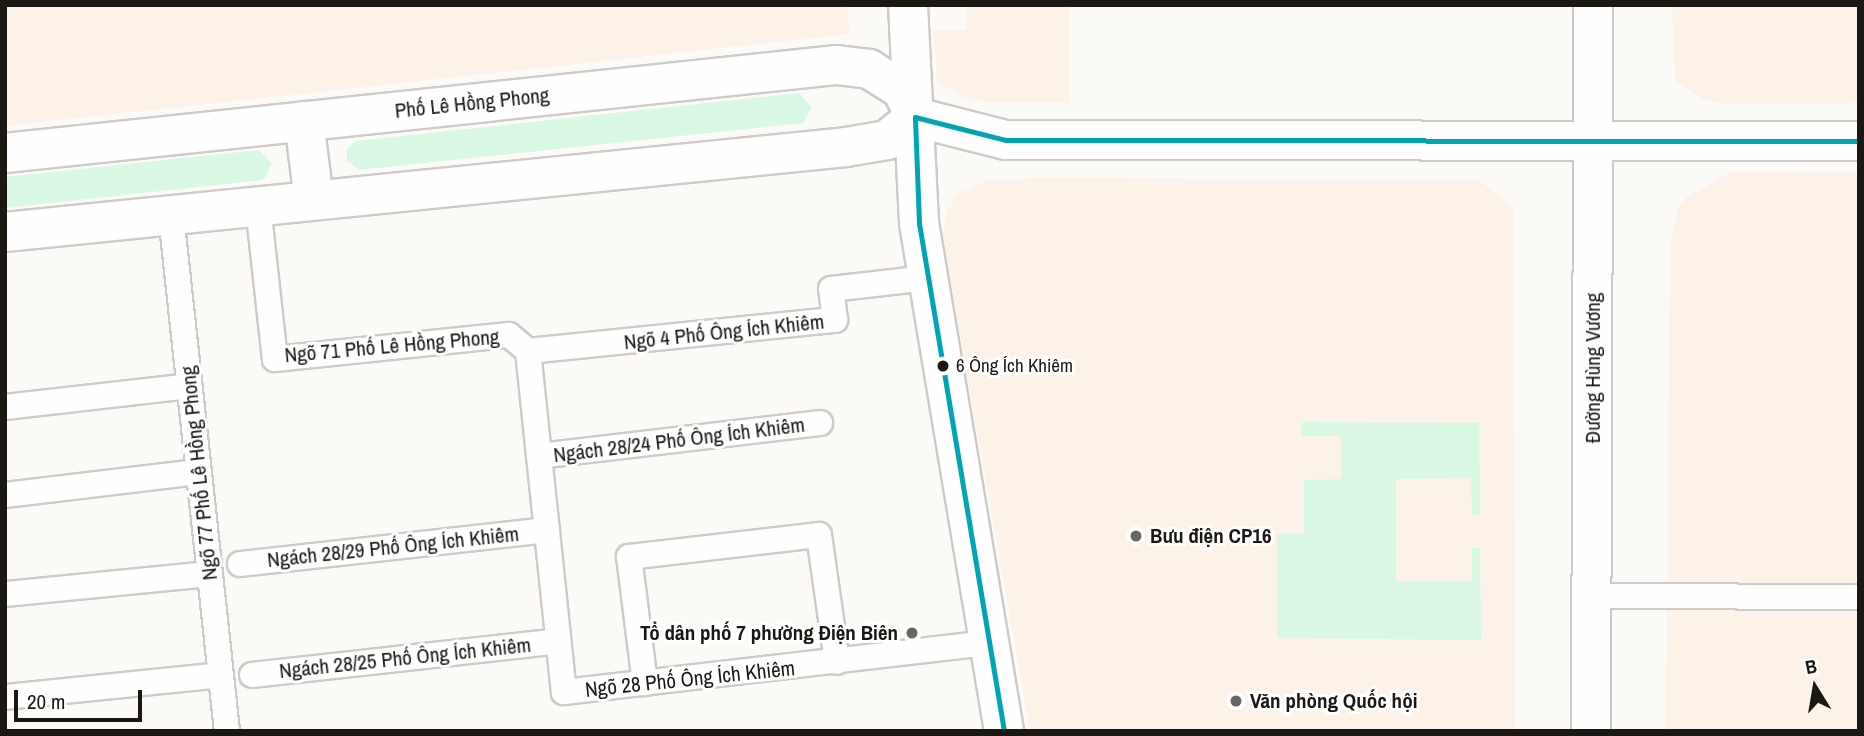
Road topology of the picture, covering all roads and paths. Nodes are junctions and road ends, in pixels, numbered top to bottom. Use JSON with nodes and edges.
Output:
{"nodes":[{"id":1,"x":908,"y":5,"type":"edge"},
{"id":2,"x":1593,"y":5,"type":"edge"},
{"id":3,"x":915,"y":117,"type":"junction"},
{"id":4,"x":304,"y":121,"type":"junction"},
{"id":5,"x":1593,"y":141,"type":"junction"},
{"id":6,"x":1859,"y":141,"type":"edge"},
{"id":7,"x":5,"y":153,"type":"edge"},
{"id":8,"x":314,"y":200,"type":"junction"},
{"id":9,"x":258,"y":206,"type":"junction"},
{"id":10,"x":171,"y":215,"type":"junction"},
{"id":11,"x":5,"y":232,"type":"edge"},
{"id":12,"x":927,"y":278,"type":"junction"},
{"id":13,"x":528,"y":351,"type":"junction"},
{"id":14,"x":189,"y":386,"type":"junction"},
{"id":15,"x":5,"y":407,"type":"edge"},
{"id":16,"x":820,"y":423,"type":"dead end"},
{"id":17,"x":539,"y":456,"type":"junction"},
{"id":18,"x":198,"y":472,"type":"junction"},
{"id":19,"x":5,"y":495,"type":"edge"},
{"id":20,"x":547,"y":530,"type":"junction"},
{"id":21,"x":240,"y":564,"type":"dead end"},
{"id":22,"x":210,"y":574,"type":"junction"},
{"id":23,"x":5,"y":594,"type":"edge"},
{"id":24,"x":1593,"y":596,"type":"junction"},
{"id":25,"x":1859,"y":597,"type":"edge"},
{"id":26,"x":558,"y":641,"type":"junction"},
{"id":27,"x":989,"y":643,"type":"junction"},
{"id":28,"x":837,"y":662,"type":"junction"},
{"id":29,"x":220,"y":675,"type":"junction"},
{"id":30,"x":252,"y":675,"type":"dead end"},
{"id":31,"x":645,"y":683,"type":"junction"},
{"id":32,"x":5,"y":697,"type":"edge"},
{"id":33,"x":227,"y":731,"type":"edge"},
{"id":34,"x":1003,"y":731,"type":"edge"},
{"id":35,"x":1591,"y":731,"type":"edge"}],
"edges":[{"from":1,"to":3,"type":"street"},
{"from":2,"to":5,"type":"street","name":"Đường Hùng Vương"},
{"from":3,"to":4,"type":"street","name":"Phố Lê Hồng Phong"},
{"from":3,"to":5,"type":"street"},
{"from":3,"to":8,"type":"street"},
{"from":3,"to":12,"type":"street"},
{"from":4,"to":7,"type":"street","name":"Phố Lê Hồng Phong"},
{"from":4,"to":8,"type":"street"},
{"from":5,"to":6,"type":"street"},
{"from":5,"to":24,"type":"street","name":"Đường Hùng Vương"},
{"from":8,"to":9,"type":"street"},
{"from":9,"to":10,"type":"street"},
{"from":9,"to":13,"type":"lane","name":"Ngõ 71 Phố Lê Hồng Phong"},
{"from":10,"to":11,"type":"street"},
{"from":10,"to":14,"type":"lane","name":"Ngõ 77 Phố Lê Hồng Phong"},
{"from":12,"to":13,"type":"lane","name":"Ngõ 4 Phố Ông Ích Khiêm"},
{"from":12,"to":27,"type":"street"},
{"from":13,"to":17,"type":"lane","name":"Ngõ 28 Phố Ông Ích Khiêm"},
{"from":14,"to":15,"type":"lane"},
{"from":14,"to":18,"type":"lane","name":"Ngõ 77 Phố Lê Hồng Phong"},
{"from":16,"to":17,"type":"lane","name":"Ngách 28/24 Phố Ông Ích Khiêm"},
{"from":17,"to":20,"type":"lane","name":"Ngõ 28 Phố Ông Ích Khiêm"},
{"from":18,"to":19,"type":"lane"},
{"from":18,"to":22,"type":"lane","name":"Ngõ 77 Phố Lê Hồng Phong"},
{"from":20,"to":21,"type":"lane","name":"Ngách 28/29 Phố Ông Ích Khiêm"},
{"from":20,"to":26,"type":"lane","name":"Ngõ 28 Phố Ông Ích Khiêm"},
{"from":22,"to":23,"type":"lane"},
{"from":22,"to":29,"type":"lane","name":"Ngõ 77 Phố Lê Hồng Phong"},
{"from":24,"to":25,"type":"lane"},
{"from":24,"to":35,"type":"street","name":"Đường Hùng Vương"},
{"from":26,"to":30,"type":"lane","name":"Ngách 28/25 Phố Ông Ích Khiêm"},
{"from":26,"to":31,"type":"lane","name":"Ngõ 28 Phố Ông Ích Khiêm"},
{"from":27,"to":28,"type":"lane","name":"Ngõ 28 Phố Ông Ích Khiêm"},
{"from":27,"to":34,"type":"street"},
{"from":28,"to":31,"type":"lane","name":"Ngõ 28 Phố Ông Ích Khiêm"},
{"from":28,"to":31,"type":"lane"},
{"from":29,"to":32,"type":"lane"},
{"from":29,"to":33,"type":"lane","name":"Ngõ 77 Phố Lê Hồng Phong"}]}
